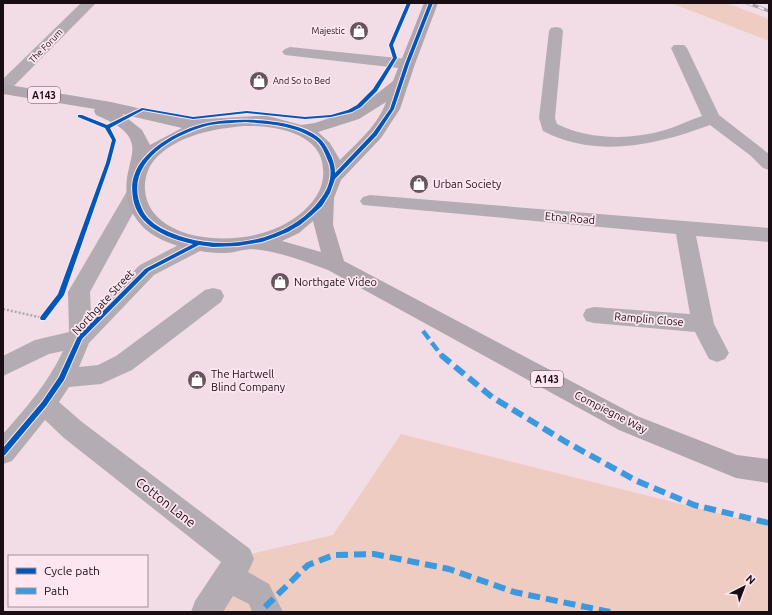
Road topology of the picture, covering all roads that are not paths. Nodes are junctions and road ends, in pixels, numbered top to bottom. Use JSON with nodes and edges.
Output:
{"nodes":[{"id":1,"x":89,"y":3,"type":"edge"},
{"id":2,"x":431,"y":3,"type":"edge"},
{"id":3,"x":556,"y":31,"type":"dead end"},
{"id":4,"x":679,"y":48,"type":"dead end"},
{"id":5,"x":290,"y":52,"type":"dead end"},
{"id":6,"x":407,"y":64,"type":"junction"},
{"id":7,"x":399,"y":84,"type":"junction"},
{"id":8,"x":3,"y":88,"type":"edge"},
{"id":9,"x":85,"y":102,"type":"junction"},
{"id":10,"x":712,"y":118,"type":"junction"},
{"id":11,"x":209,"y":124,"type":"junction"},
{"id":12,"x":300,"y":130,"type":"junction"},
{"id":13,"x":769,"y":164,"type":"edge"},
{"id":14,"x":332,"y":179,"type":"junction"},
{"id":15,"x":135,"y":183,"type":"junction"},
{"id":16,"x":325,"y":199,"type":"junction"},
{"id":17,"x":370,"y":201,"type":"dead end"},
{"id":18,"x":685,"y":228,"type":"junction"},
{"id":19,"x":769,"y":235,"type":"edge"},
{"id":20,"x":249,"y":242,"type":"junction"},
{"id":21,"x":197,"y":244,"type":"junction"},
{"id":22,"x":335,"y":265,"type":"junction"},
{"id":23,"x":214,"y":296,"type":"dead end"},
{"id":24,"x":594,"y":315,"type":"dead end"},
{"id":25,"x":703,"y":324,"type":"junction"},
{"id":26,"x":80,"y":338,"type":"junction"},
{"id":27,"x":717,"y":353,"type":"dead end"},
{"id":28,"x":3,"y":367,"type":"edge"},
{"id":29,"x":62,"y":378,"type":"junction"},
{"id":30,"x":44,"y":404,"type":"junction"},
{"id":31,"x":3,"y":453,"type":"edge"},
{"id":32,"x":769,"y":471,"type":"edge"},
{"id":33,"x":229,"y":577,"type":"junction"},
{"id":34,"x":206,"y":612,"type":"edge"},
{"id":35,"x":268,"y":612,"type":"edge"}],
"edges":[{"from":1,"to":8,"type":"street","name":"The Forum"},
{"from":2,"to":6,"type":"main road"},
{"from":3,"to":10,"type":"street"},
{"from":4,"to":10,"type":"street"},
{"from":5,"to":6,"type":"street"},
{"from":6,"to":7,"type":"main road"},
{"from":7,"to":12,"type":"main road"},
{"from":7,"to":14,"type":"main road"},
{"from":8,"to":9,"type":"main road","number":"A143"},
{"from":9,"to":11,"type":"main road","number":"A143"},
{"from":9,"to":15,"type":"main road","number":"A143"},
{"from":10,"to":13,"type":"street"},
{"from":11,"to":12,"type":"main road"},
{"from":11,"to":15,"type":"main road"},
{"from":12,"to":14,"type":"main road"},
{"from":14,"to":16,"type":"main road"},
{"from":15,"to":21,"type":"main road"},
{"from":15,"to":26,"type":"street","name":"Northgate Street"},
{"from":16,"to":20,"type":"main road"},
{"from":16,"to":22,"type":"main road"},
{"from":17,"to":18,"type":"street","name":"Etna Road"},
{"from":18,"to":19,"type":"street","name":"Etna Road"},
{"from":18,"to":25,"type":"street"},
{"from":20,"to":21,"type":"main road"},
{"from":20,"to":22,"type":"main road","name":"Compiegne Way","number":"A143"},
{"from":21,"to":26,"type":"street","name":"Northgate Street"},
{"from":22,"to":32,"type":"main road","name":"Compiegne Way","number":"A143"},
{"from":23,"to":29,"type":"street"},
{"from":24,"to":25,"type":"street","name":"Ramplin Close"},
{"from":25,"to":27,"type":"street"},
{"from":26,"to":28,"type":"street"},
{"from":26,"to":29,"type":"street","name":"Northgate Street"},
{"from":29,"to":30,"type":"street","name":"Northgate Street"},
{"from":30,"to":31,"type":"street","name":"Northgate Street"},
{"from":30,"to":33,"type":"street","name":"Cotton Lane"},
{"from":33,"to":34,"type":"street","name":"Cotton Lane"},
{"from":33,"to":35,"type":"street"}]}
